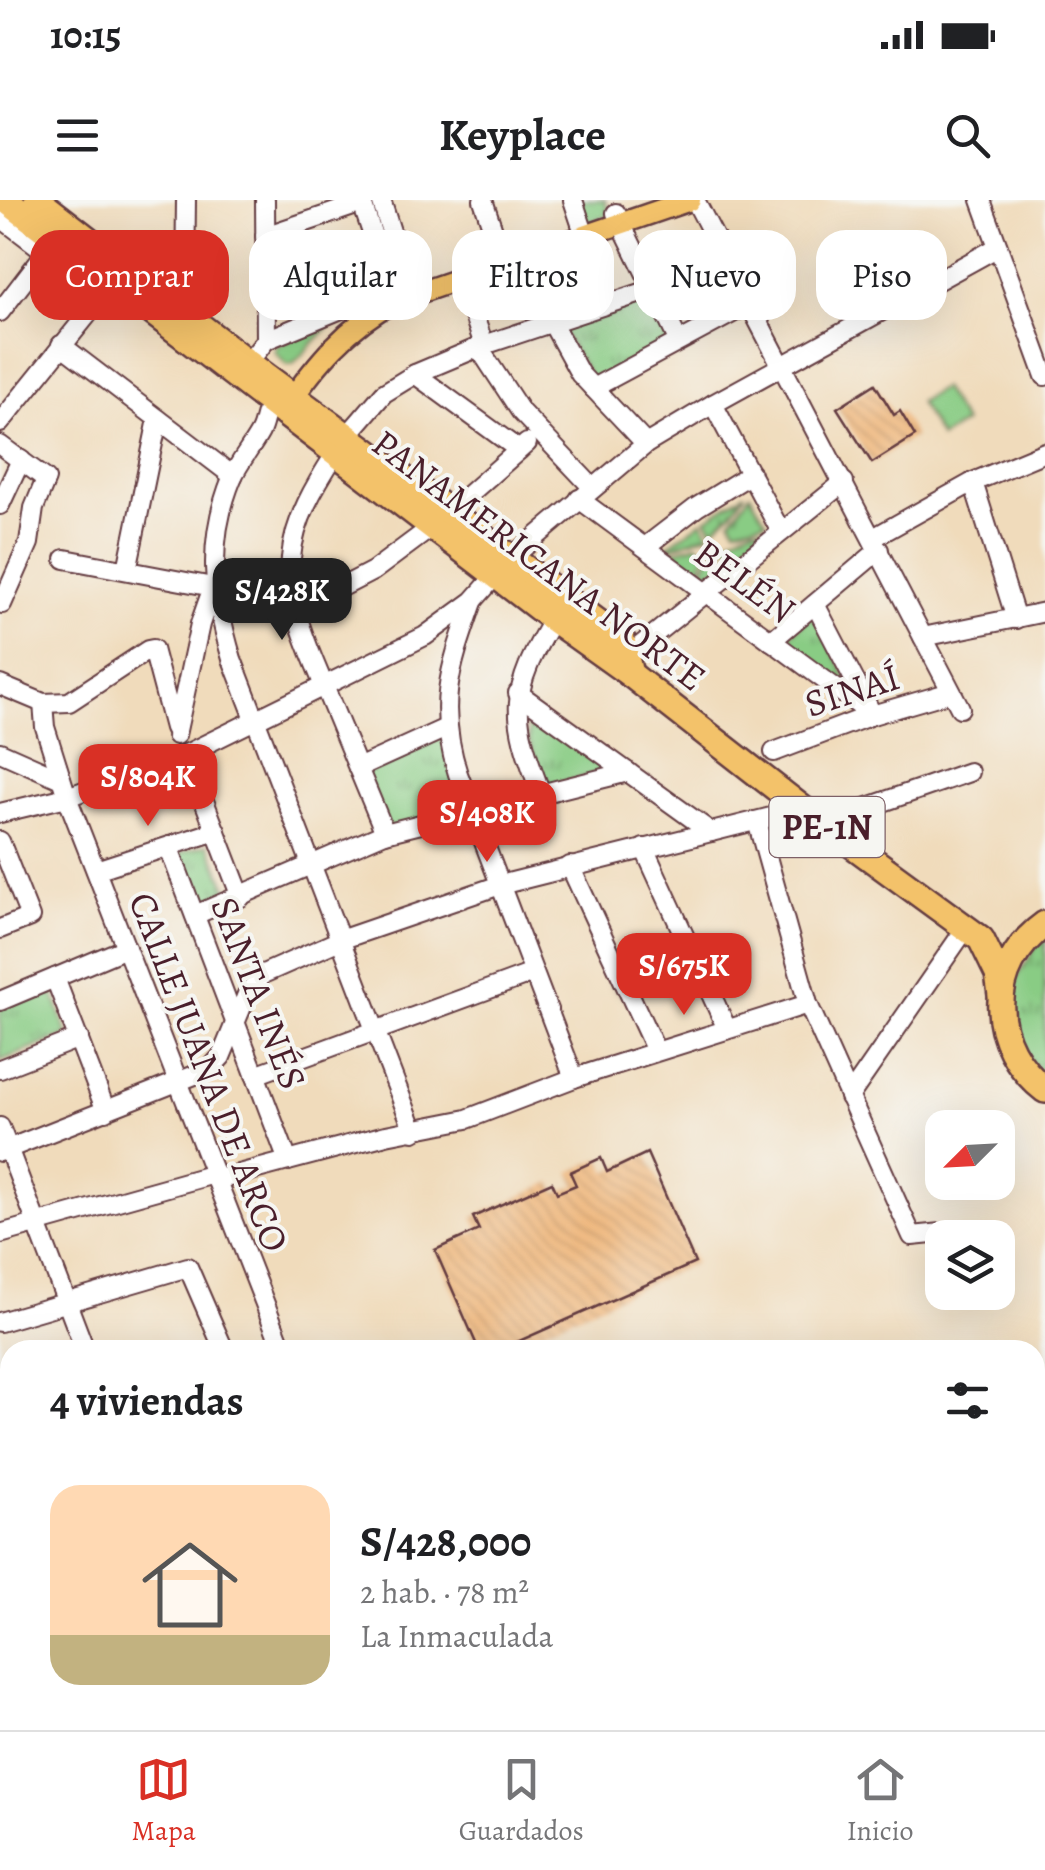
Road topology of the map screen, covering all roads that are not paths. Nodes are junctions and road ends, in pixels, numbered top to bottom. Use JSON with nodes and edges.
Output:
{"nodes":[{"id":1,"x":6,"y":200,"type":"edge"},
{"id":2,"x":37,"y":200,"type":"edge"},
{"id":3,"x":186,"y":200,"type":"edge"},
{"id":4,"x":265,"y":200,"type":"edge"},
{"id":5,"x":381,"y":200,"type":"edge"},
{"id":6,"x":483,"y":200,"type":"edge"},
{"id":7,"x":572,"y":200,"type":"edge"},
{"id":8,"x":654,"y":200,"type":"edge"},
{"id":9,"x":692,"y":200,"type":"edge"},
{"id":10,"x":981,"y":200,"type":"edge"},
{"id":11,"x":361,"y":202,"type":"edge"},
{"id":12,"x":0,"y":217,"type":"edge"},
{"id":13,"x":618,"y":218,"type":"junction"},
{"id":14,"x":185,"y":230,"type":"edge"},
{"id":15,"x":264,"y":230,"type":"edge"},
{"id":16,"x":281,"y":230,"type":"edge"},
{"id":17,"x":373,"y":230,"type":"edge"},
{"id":18,"x":388,"y":230,"type":"edge"},
{"id":19,"x":493,"y":230,"type":"edge"},
{"id":20,"x":583,"y":230,"type":"edge"},
{"id":21,"x":586,"y":230,"type":"edge"},
{"id":22,"x":709,"y":230,"type":"edge"},
{"id":23,"x":998,"y":247,"type":"junction"},
{"id":24,"x":634,"y":250,"type":"edge"},
{"id":25,"x":634,"y":295,"type":"edge"},
{"id":26,"x":0,"y":312,"type":"edge"},
{"id":27,"x":83,"y":320,"type":"edge"},
{"id":28,"x":266,"y":320,"type":"edge"},
{"id":29,"x":322,"y":320,"type":"edge"},
{"id":30,"x":363,"y":320,"type":"edge"},
{"id":31,"x":474,"y":320,"type":"edge"},
{"id":32,"x":668,"y":320,"type":"edge"},
{"id":33,"x":717,"y":320,"type":"edge"},
{"id":34,"x":760,"y":320,"type":"edge"},
{"id":35,"x":552,"y":322,"type":"junction"},
{"id":36,"x":266,"y":340,"type":"junction"},
{"id":37,"x":678,"y":340,"type":"junction"},
{"id":38,"x":61,"y":346,"type":"junction"},
{"id":39,"x":482,"y":347,"type":"junction"},
{"id":40,"x":248,"y":363,"type":"junction"},
{"id":41,"x":784,"y":365,"type":"junction"},
{"id":42,"x":415,"y":374,"type":"junction"},
{"id":43,"x":1045,"y":376,"type":"edge"},
{"id":44,"x":592,"y":388,"type":"junction"},
{"id":45,"x":713,"y":404,"type":"junction"},
{"id":46,"x":278,"y":405,"type":"junction"},
{"id":47,"x":3,"y":415,"type":"edge"},
{"id":48,"x":158,"y":419,"type":"junction"},
{"id":49,"x":539,"y":433,"type":"junction"},
{"id":50,"x":646,"y":444,"type":"junction"},
{"id":51,"x":0,"y":445,"type":"edge"},
{"id":52,"x":342,"y":445,"type":"junction"},
{"id":53,"x":519,"y":450,"type":"junction"},
{"id":54,"x":1045,"y":452,"type":"edge"},
{"id":55,"x":21,"y":460,"type":"junction"},
{"id":56,"x":751,"y":474,"type":"junction"},
{"id":57,"x":233,"y":476,"type":"junction"},
{"id":58,"x":844,"y":482,"type":"junction"},
{"id":59,"x":973,"y":482,"type":"junction"},
{"id":60,"x":586,"y":493,"type":"junction"},
{"id":61,"x":0,"y":505,"type":"edge"},
{"id":62,"x":440,"y":519,"type":"junction"},
{"id":63,"x":781,"y":532,"type":"junction"},
{"id":64,"x":876,"y":544,"type":"junction"},
{"id":65,"x":645,"y":547,"type":"junction"},
{"id":66,"x":65,"y":559,"type":"dead end"},
{"id":67,"x":503,"y":566,"type":"junction"},
{"id":68,"x":128,"y":570,"type":"junction"},
{"id":69,"x":213,"y":587,"type":"junction"},
{"id":70,"x":705,"y":594,"type":"junction"},
{"id":71,"x":473,"y":601,"type":"junction"},
{"id":72,"x":2,"y":604,"type":"dead end"},
{"id":73,"x":815,"y":604,"type":"junction"},
{"id":74,"x":296,"y":611,"type":"junction"},
{"id":75,"x":1045,"y":612,"type":"edge"},
{"id":76,"x":553,"y":619,"type":"junction"},
{"id":77,"x":1016,"y":619,"type":"junction"},
{"id":78,"x":923,"y":637,"type":"junction"},
{"id":79,"x":771,"y":641,"type":"junction"},
{"id":80,"x":629,"y":654,"type":"junction"},
{"id":81,"x":0,"y":684,"type":"edge"},
{"id":82,"x":325,"y":688,"type":"junction"},
{"id":83,"x":518,"y":693,"type":"junction"},
{"id":84,"x":44,"y":703,"type":"junction"},
{"id":85,"x":872,"y":715,"type":"junction"},
{"id":86,"x":256,"y":720,"type":"junction"},
{"id":87,"x":446,"y":728,"type":"junction"},
{"id":88,"x":176,"y":735,"type":"junction"},
{"id":89,"x":0,"y":752,"type":"edge"},
{"id":90,"x":774,"y":752,"type":"dead end"},
{"id":91,"x":182,"y":755,"type":"junction"},
{"id":92,"x":358,"y":768,"type":"junction"},
{"id":93,"x":628,"y":772,"type":"junction"},
{"id":94,"x":969,"y":772,"type":"dead end"},
{"id":95,"x":64,"y":788,"type":"junction"},
{"id":96,"x":541,"y":793,"type":"junction"},
{"id":97,"x":803,"y":809,"type":"junction"},
{"id":98,"x":473,"y":812,"type":"junction"},
{"id":99,"x":854,"y":812,"type":"dead end"},
{"id":100,"x":0,"y":813,"type":"edge"},
{"id":101,"x":757,"y":822,"type":"junction"},
{"id":102,"x":216,"y":831,"type":"junction"},
{"id":103,"x":711,"y":832,"type":"junction"},
{"id":104,"x":385,"y":834,"type":"junction"},
{"id":105,"x":0,"y":840,"type":"edge"},
{"id":106,"x":169,"y":848,"type":"junction"},
{"id":107,"x":644,"y":848,"type":"junction"},
{"id":108,"x":313,"y":866,"type":"junction"},
{"id":109,"x":570,"y":866,"type":"junction"},
{"id":110,"x":96,"y":870,"type":"junction"},
{"id":111,"x":500,"y":885,"type":"junction"},
{"id":112,"x":241,"y":897,"type":"junction"},
{"id":113,"x":195,"y":916,"type":"junction"},
{"id":114,"x":1045,"y":924,"type":"edge"},
{"id":115,"x":966,"y":928,"type":"junction"},
{"id":116,"x":0,"y":929,"type":"edge"},
{"id":117,"x":340,"y":940,"type":"junction"},
{"id":118,"x":126,"y":948,"type":"junction"},
{"id":119,"x":534,"y":973,"type":"junction"},
{"id":120,"x":55,"y":978,"type":"junction"},
{"id":121,"x":1001,"y":995,"type":"junction"},
{"id":122,"x":0,"y":1001,"type":"edge"},
{"id":123,"x":808,"y":1004,"type":"junction"},
{"id":124,"x":234,"y":1019,"type":"junction"},
{"id":125,"x":728,"y":1029,"type":"junction"},
{"id":126,"x":374,"y":1032,"type":"junction"},
{"id":127,"x":78,"y":1038,"type":"junction"},
{"id":128,"x":656,"y":1052,"type":"junction"},
{"id":129,"x":0,"y":1069,"type":"edge"},
{"id":130,"x":256,"y":1076,"type":"junction"},
{"id":131,"x":574,"y":1078,"type":"junction"},
{"id":132,"x":179,"y":1084,"type":"junction"},
{"id":133,"x":1045,"y":1090,"type":"edge"},
{"id":134,"x":849,"y":1097,"type":"junction"},
{"id":135,"x":106,"y":1112,"type":"junction"},
{"id":136,"x":0,"y":1127,"type":"edge"},
{"id":137,"x":414,"y":1131,"type":"junction"},
{"id":138,"x":4,"y":1151,"type":"edge"},
{"id":139,"x":288,"y":1161,"type":"junction"},
{"id":140,"x":215,"y":1177,"type":"junction"},
{"id":141,"x":37,"y":1224,"type":"junction"},
{"id":142,"x":0,"y":1234,"type":"edge"},
{"id":143,"x":925,"y":1235,"type":"edge"},
{"id":144,"x":68,"y":1304,"type":"junction"},
{"id":145,"x":0,"y":1322,"type":"edge"},
{"id":146,"x":81,"y":1340,"type":"edge"},
{"id":147,"x":220,"y":1340,"type":"edge"},
{"id":148,"x":278,"y":1340,"type":"edge"}],
"edges":[{"from":1,"to":46,"type":"highway","name":"PANAMERICANA NORTE","number":"PE-1N"},
{"from":2,"to":40,"type":"highway","name":"PANAMERICANA NORTE","number":"PE-1N"},
{"from":3,"to":14,"type":"street"},
{"from":4,"to":15,"type":"street"},
{"from":5,"to":18,"type":"street"},
{"from":6,"to":19,"type":"street"},
{"from":7,"to":20,"type":"street"},
{"from":8,"to":13,"type":"main road"},
{"from":9,"to":13,"type":"main road"},
{"from":9,"to":22,"type":"street"},
{"from":10,"to":23,"type":"street"},
{"from":11,"to":16,"type":"street"},
{"from":11,"to":17,"type":"street"},
{"from":12,"to":26,"type":"street"},
{"from":13,"to":21,"type":"main road"},
{"from":13,"to":24,"type":"street"},
{"from":23,"to":41,"type":"street"},
{"from":23,"to":43,"type":"street"},
{"from":25,"to":35,"type":"street"},
{"from":27,"to":38,"type":"street"},
{"from":28,"to":36,"type":"street"},
{"from":29,"to":36,"type":"street"},
{"from":30,"to":46,"type":"main road"},
{"from":31,"to":39,"type":"street","name":"BELÉN"},
{"from":32,"to":37,"type":"street"},
{"from":33,"to":37,"type":"street"},
{"from":34,"to":41,"type":"street"},
{"from":35,"to":39,"type":"street"},
{"from":35,"to":44,"type":"street"},
{"from":36,"to":40,"type":"street"},
{"from":37,"to":44,"type":"street"},
{"from":38,"to":47,"type":"street"},
{"from":38,"to":48,"type":"street"},
{"from":39,"to":42,"type":"street"},
{"from":39,"to":49,"type":"street","name":"BELÉN"},
{"from":40,"to":46,"type":"highway","name":"PANAMERICANA NORTE","number":"PE-1N"},
{"from":41,"to":45,"type":"street"},
{"from":41,"to":58,"type":"street"},
{"from":42,"to":52,"type":"street"},
{"from":42,"to":53,"type":"street"},
{"from":44,"to":50,"type":"street"},
{"from":45,"to":50,"type":"street"},
{"from":45,"to":56,"type":"street"},
{"from":46,"to":52,"type":"highway","name":"PANAMERICANA NORTE","number":"PE-1N"},
{"from":46,"to":57,"type":"street"},
{"from":48,"to":57,"type":"street"},
{"from":48,"to":68,"type":"street"},
{"from":49,"to":53,"type":"street"},
{"from":49,"to":60,"type":"street","name":"BELÉN"},
{"from":50,"to":60,"type":"street"},
{"from":51,"to":55,"type":"street"},
{"from":52,"to":62,"type":"highway","name":"PANAMERICANA NORTE","number":"PE-1N"},
{"from":52,"to":74,"type":"street"},
{"from":53,"to":62,"type":"street"},
{"from":54,"to":59,"type":"street"},
{"from":55,"to":61,"type":"street"},
{"from":55,"to":72,"type":"street"},
{"from":56,"to":63,"type":"street"},
{"from":56,"to":65,"type":"street"},
{"from":57,"to":69,"type":"street"},
{"from":58,"to":63,"type":"street"},
{"from":58,"to":64,"type":"street"},
{"from":59,"to":64,"type":"street"},
{"from":59,"to":77,"type":"street"},
{"from":60,"to":65,"type":"street","name":"BELÉN"},
{"from":60,"to":67,"type":"street"},
{"from":62,"to":67,"type":"highway","name":"PANAMERICANA NORTE","number":"PE-1N"},
{"from":62,"to":74,"type":"street"},
{"from":63,"to":70,"type":"street"},
{"from":64,"to":73,"type":"street"},
{"from":64,"to":78,"type":"street"},
{"from":65,"to":70,"type":"street","name":"BELÉN"},
{"from":66,"to":68,"type":"street"},
{"from":67,"to":71,"type":"street"},
{"from":67,"to":76,"type":"highway","name":"PANAMERICANA NORTE","number":"PE-1N"},
{"from":67,"to":80,"type":"highway","name":"PANAMERICANA NORTE","number":"PE-1N"},
{"from":68,"to":69,"type":"street"},
{"from":69,"to":86,"type":"street"},
{"from":69,"to":88,"type":"street"},
{"from":70,"to":79,"type":"street","name":"BELÉN"},
{"from":70,"to":80,"type":"street"},
{"from":71,"to":82,"type":"street"},
{"from":71,"to":87,"type":"street"},
{"from":73,"to":79,"type":"street"},
{"from":73,"to":85,"type":"street"},
{"from":74,"to":82,"type":"street"},
{"from":75,"to":77,"type":"street"},
{"from":76,"to":80,"type":"highway","name":"PANAMERICANA NORTE","number":"PE-1N"},
{"from":76,"to":83,"type":"street"},
{"from":77,"to":78,"type":"street"},
{"from":78,"to":85,"type":"street","name":"SINAÍ"},
{"from":79,"to":85,"type":"street","name":"BELÉN"},
{"from":80,"to":97,"type":"highway","name":"PANAMERICANA NORTE","number":"PE-1N"},
{"from":81,"to":84,"type":"street"},
{"from":82,"to":86,"type":"street"},
{"from":82,"to":92,"type":"street"},
{"from":83,"to":93,"type":"street"},
{"from":83,"to":96,"type":"street"},
{"from":84,"to":88,"type":"street"},
{"from":84,"to":95,"type":"street","name":"CALLE JUANA DE ARCO"},
{"from":85,"to":90,"type":"street","name":"SINAÍ"},
{"from":86,"to":91,"type":"street"},
{"from":86,"to":108,"type":"street"},
{"from":87,"to":92,"type":"street"},
{"from":87,"to":98,"type":"street"},
{"from":88,"to":91,"type":"street"},
{"from":89,"to":95,"type":"street"},
{"from":91,"to":95,"type":"street"},
{"from":91,"to":102,"type":"street"},
{"from":92,"to":104,"type":"street"},
{"from":93,"to":96,"type":"street"},
{"from":93,"to":103,"type":"street"},
{"from":94,"to":99,"type":"street"},
{"from":95,"to":100,"type":"street"},
{"from":95,"to":110,"type":"street","name":"CALLE JUANA DE ARCO"},
{"from":96,"to":98,"type":"street"},
{"from":97,"to":101,"type":"street"},
{"from":97,"to":115,"type":"highway","name":"PANAMERICANA NORTE","number":"PE-1N"},
{"from":98,"to":104,"type":"street"},
{"from":98,"to":111,"type":"street"},
{"from":101,"to":103,"type":"street"},
{"from":101,"to":123,"type":"street"},
{"from":102,"to":106,"type":"street"},
{"from":102,"to":112,"type":"street"},
{"from":103,"to":107,"type":"street"},
{"from":104,"to":108,"type":"street"},
{"from":105,"to":116,"type":"street"},
{"from":106,"to":110,"type":"street"},
{"from":106,"to":113,"type":"street","name":"SANTA INÉS"},
{"from":107,"to":109,"type":"street"},
{"from":107,"to":125,"type":"street"},
{"from":108,"to":112,"type":"street"},
{"from":108,"to":117,"type":"street"},
{"from":109,"to":111,"type":"street"},
{"from":109,"to":128,"type":"street"},
{"from":110,"to":118,"type":"street","name":"CALLE JUANA DE ARCO"},
{"from":111,"to":117,"type":"street"},
{"from":111,"to":119,"type":"street"},
{"from":112,"to":113,"type":"street"},
{"from":113,"to":124,"type":"street","name":"SANTA INÉS"},
{"from":114,"to":121,"type":"highway"},
{"from":115,"to":121,"type":"highway","name":"PANAMERICANA NORTE","number":"PE-1N"},
{"from":115,"to":134,"type":"street"},
{"from":117,"to":124,"type":"street"},
{"from":117,"to":126,"type":"street"},
{"from":118,"to":120,"type":"street"},
{"from":118,"to":132,"type":"street","name":"CALLE JUANA DE ARCO"},
{"from":119,"to":126,"type":"street"},
{"from":119,"to":131,"type":"street"},
{"from":120,"to":122,"type":"street"},
{"from":120,"to":127,"type":"street"},
{"from":121,"to":133,"type":"highway","number":"PE-1N"},
{"from":123,"to":125,"type":"street"},
{"from":123,"to":134,"type":"street"},
{"from":124,"to":130,"type":"street","name":"SANTA INÉS"},
{"from":124,"to":132,"type":"street"},
{"from":125,"to":128,"type":"street"},
{"from":126,"to":130,"type":"street"},
{"from":126,"to":137,"type":"street"},
{"from":127,"to":129,"type":"street"},
{"from":127,"to":135,"type":"street"},
{"from":128,"to":131,"type":"street"},
{"from":130,"to":139,"type":"street","name":"SANTA INÉS"},
{"from":131,"to":137,"type":"street"},
{"from":132,"to":135,"type":"street"},
{"from":132,"to":140,"type":"street","name":"CALLE JUANA DE ARCO"},
{"from":134,"to":143,"type":"street"},
{"from":135,"to":138,"type":"street"},
{"from":136,"to":138,"type":"street"},
{"from":137,"to":139,"type":"street"},
{"from":138,"to":141,"type":"street"},
{"from":139,"to":140,"type":"street"},
{"from":140,"to":141,"type":"street"},
{"from":140,"to":148,"type":"street","name":"CALLE JUANA DE ARCO"},
{"from":141,"to":142,"type":"street"},
{"from":141,"to":144,"type":"street"},
{"from":144,"to":145,"type":"street"},
{"from":144,"to":146,"type":"street"},
{"from":144,"to":147,"type":"street"}]}
